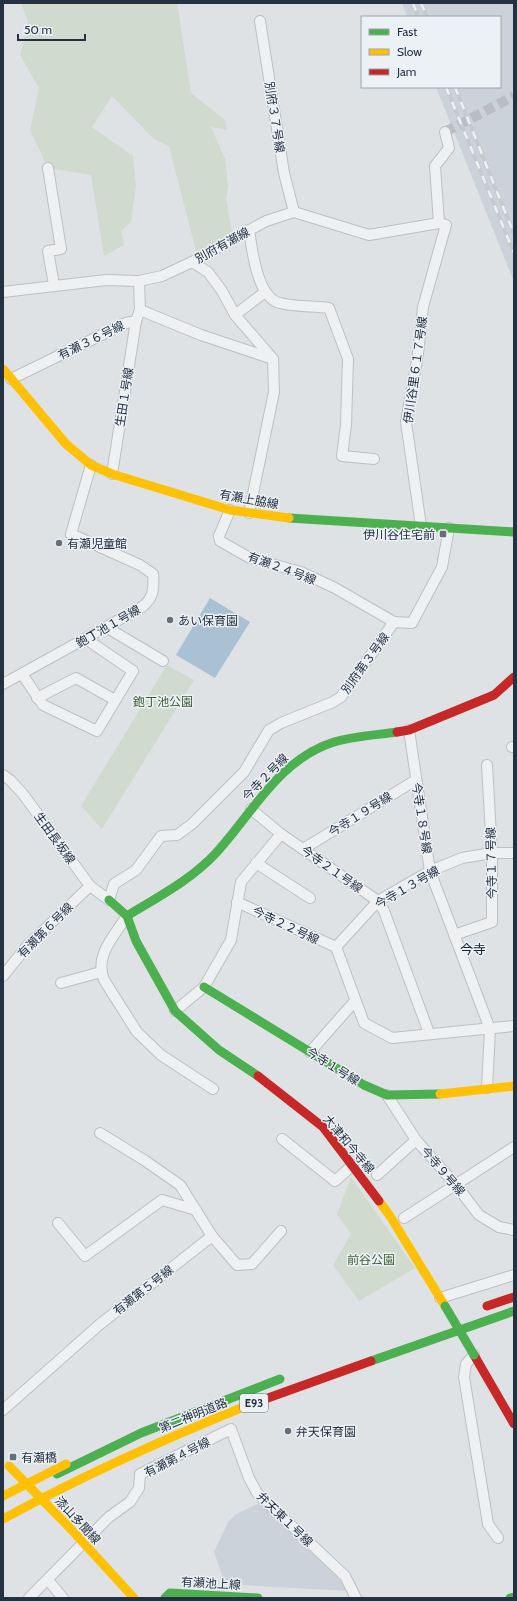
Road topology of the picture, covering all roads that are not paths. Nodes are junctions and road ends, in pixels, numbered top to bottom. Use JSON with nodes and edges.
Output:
{"nodes":[{"id":1,"x":260,"y":21,"type":"dead end"},
{"id":2,"x":445,"y":132,"type":"dead end"},
{"id":3,"x":48,"y":168,"type":"dead end"},
{"id":4,"x":294,"y":212,"type":"junction"},
{"id":5,"x":439,"y":223,"type":"junction"},
{"id":6,"x":249,"y":230,"type":"junction"},
{"id":7,"x":192,"y":262,"type":"junction"},
{"id":8,"x":139,"y":282,"type":"junction"},
{"id":9,"x":54,"y":285,"type":"junction"},
{"id":10,"x":3,"y":292,"type":"edge"},
{"id":11,"x":265,"y":292,"type":"junction"},
{"id":12,"x":140,"y":310,"type":"junction"},
{"id":13,"x":235,"y":315,"type":"junction"},
{"id":14,"x":136,"y":321,"type":"junction"},
{"id":15,"x":273,"y":359,"type":"junction"},
{"id":16,"x":3,"y":369,"type":"edge"},
{"id":17,"x":11,"y":379,"type":"junction"},
{"id":18,"x":374,"y":459,"type":"dead end"},
{"id":19,"x":91,"y":464,"type":"junction"},
{"id":20,"x":112,"y":474,"type":"junction"},
{"id":21,"x":230,"y":510,"type":"junction"},
{"id":22,"x":249,"y":513,"type":"junction"},
{"id":23,"x":421,"y":526,"type":"junction"},
{"id":24,"x":449,"y":528,"type":"junction"},
{"id":25,"x":514,"y":532,"type":"edge"},
{"id":26,"x":394,"y":622,"type":"junction"},
{"id":27,"x":106,"y":627,"type":"junction"},
{"id":28,"x":86,"y":639,"type":"junction"},
{"id":29,"x":163,"y":661,"type":"dead end"},
{"id":30,"x":22,"y":674,"type":"junction"},
{"id":31,"x":514,"y":677,"type":"edge"},
{"id":32,"x":3,"y":684,"type":"edge"},
{"id":33,"x":37,"y":698,"type":"junction"},
{"id":34,"x":115,"y":700,"type":"junction"},
{"id":35,"x":409,"y":730,"type":"junction"},
{"id":36,"x":487,"y":765,"type":"dead end"},
{"id":37,"x":3,"y":775,"type":"edge"},
{"id":38,"x":416,"y":780,"type":"junction"},
{"id":39,"x":251,"y":809,"type":"junction"},
{"id":40,"x":281,"y":834,"type":"junction"},
{"id":41,"x":303,"y":849,"type":"junction"},
{"id":42,"x":492,"y":853,"type":"junction"},
{"id":43,"x":514,"y":853,"type":"edge"},
{"id":44,"x":256,"y":863,"type":"junction"},
{"id":45,"x":430,"y":870,"type":"junction"},
{"id":46,"x":90,"y":886,"type":"junction"},
{"id":47,"x":310,"y":898,"type":"dead end"},
{"id":48,"x":109,"y":900,"type":"junction"},
{"id":49,"x":378,"y":901,"type":"junction"},
{"id":50,"x":237,"y":902,"type":"junction"},
{"id":51,"x":127,"y":916,"type":"junction"},
{"id":52,"x":454,"y":935,"type":"junction"},
{"id":53,"x":336,"y":947,"type":"junction"},
{"id":54,"x":100,"y":972,"type":"junction"},
{"id":55,"x":3,"y":976,"type":"edge"},
{"id":56,"x":61,"y":983,"type":"dead end"},
{"id":57,"x":204,"y":987,"type":"junction"},
{"id":58,"x":355,"y":1000,"type":"junction"},
{"id":59,"x":175,"y":1011,"type":"junction"},
{"id":60,"x":514,"y":1026,"type":"edge"},
{"id":61,"x":490,"y":1029,"type":"junction"},
{"id":62,"x":428,"y":1034,"type":"junction"},
{"id":63,"x":310,"y":1052,"type":"junction"},
{"id":64,"x":514,"y":1086,"type":"edge"},
{"id":65,"x":487,"y":1088,"type":"junction"},
{"id":66,"x":213,"y":1090,"type":"dead end"},
{"id":67,"x":387,"y":1094,"type":"junction"},
{"id":68,"x":100,"y":1133,"type":"dead end"},
{"id":69,"x":282,"y":1139,"type":"dead end"},
{"id":70,"x":416,"y":1140,"type":"junction"},
{"id":71,"x":514,"y":1147,"type":"edge"},
{"id":72,"x":353,"y":1165,"type":"junction"},
{"id":73,"x":377,"y":1175,"type":"dead end"},
{"id":74,"x":456,"y":1185,"type":"junction"},
{"id":75,"x":196,"y":1210,"type":"junction"},
{"id":76,"x":404,"y":1218,"type":"dead end"},
{"id":77,"x":58,"y":1223,"type":"dead end"},
{"id":78,"x":499,"y":1227,"type":"junction"},
{"id":79,"x":514,"y":1230,"type":"edge"},
{"id":80,"x":281,"y":1231,"type":"dead end"},
{"id":81,"x":212,"y":1236,"type":"junction"},
{"id":82,"x":514,"y":1237,"type":"edge"},
{"id":83,"x":514,"y":1275,"type":"edge"},
{"id":84,"x":514,"y":1296,"type":"edge"},
{"id":85,"x":442,"y":1302,"type":"junction"},
{"id":86,"x":477,"y":1310,"type":"dead end"},
{"id":87,"x":514,"y":1310,"type":"edge"},
{"id":88,"x":462,"y":1315,"type":"dead end"},
{"id":89,"x":447,"y":1320,"type":"dead end"},
{"id":90,"x":474,"y":1354,"type":"junction"},
{"id":91,"x":290,"y":1376,"type":"dead end"},
{"id":92,"x":3,"y":1410,"type":"edge"},
{"id":93,"x":514,"y":1424,"type":"edge"},
{"id":94,"x":231,"y":1429,"type":"joint"},
{"id":95,"x":141,"y":1433,"type":"junction"},
{"id":96,"x":6,"y":1463,"type":"edge"},
{"id":97,"x":3,"y":1496,"type":"edge"},
{"id":98,"x":3,"y":1504,"type":"edge"},
{"id":99,"x":3,"y":1519,"type":"edge"},
{"id":100,"x":498,"y":1538,"type":"dead end"},
{"id":101,"x":82,"y":1542,"type":"junction"},
{"id":102,"x":48,"y":1580,"type":"junction"},
{"id":103,"x":514,"y":1597,"type":"edge"},
{"id":104,"x":29,"y":1598,"type":"edge"},
{"id":105,"x":63,"y":1598,"type":"edge"},
{"id":106,"x":134,"y":1598,"type":"edge"},
{"id":107,"x":165,"y":1598,"type":"edge"},
{"id":108,"x":258,"y":1598,"type":"edge"},
{"id":109,"x":356,"y":1598,"type":"edge"},
{"id":110,"x":510,"y":1598,"type":"edge"}],
"edges":[{"from":1,"to":4,"type":"street","name":"別府３７号線"},
{"from":2,"to":5,"type":"street"},
{"from":3,"to":9,"type":"street"},
{"from":4,"to":5,"type":"street"},
{"from":4,"to":6,"type":"street","name":"別府有瀬線"},
{"from":5,"to":23,"type":"street","name":"伊川谷里６１７号線"},
{"from":6,"to":7,"type":"street","name":"別府有瀬線"},
{"from":6,"to":11,"type":"street"},
{"from":7,"to":8,"type":"street","name":"別府有瀬線"},
{"from":7,"to":13,"type":"street"},
{"from":8,"to":9,"type":"street","name":"別府有瀬線"},
{"from":8,"to":12,"type":"street","name":"有瀬３６号線"},
{"from":9,"to":10,"type":"street","name":"別府有瀬線"},
{"from":11,"to":13,"type":"street"},
{"from":11,"to":18,"type":"street"},
{"from":12,"to":14,"type":"street","name":"有瀬３６号線"},
{"from":12,"to":15,"type":"street"},
{"from":13,"to":15,"type":"street"},
{"from":14,"to":17,"type":"street","name":"有瀬３６号線"},
{"from":14,"to":20,"type":"street","name":"生田１号線"},
{"from":15,"to":22,"type":"street"},
{"from":16,"to":17,"type":"main road","name":"有瀬上脇線"},
{"from":17,"to":19,"type":"main road","name":"有瀬上脇線"},
{"from":19,"to":20,"type":"main road","name":"有瀬上脇線"},
{"from":19,"to":27,"type":"street","name":"鉋丁池１号線"},
{"from":20,"to":21,"type":"main road","name":"有瀬上脇線"},
{"from":21,"to":22,"type":"main road","name":"有瀬上脇線"},
{"from":21,"to":26,"type":"street","name":"有瀬２４号線"},
{"from":22,"to":23,"type":"main road","name":"有瀬上脇線"},
{"from":23,"to":24,"type":"main road","name":"有瀬上脇線"},
{"from":24,"to":25,"type":"main road","name":"有瀬上脇線"},
{"from":24,"to":26,"type":"street","name":"別府第３号線"},
{"from":26,"to":48,"type":"street","name":"別府第３号線"},
{"from":27,"to":28,"type":"street","name":"鉋丁池１号線"},
{"from":27,"to":29,"type":"street"},
{"from":28,"to":30,"type":"street","name":"鉋丁池１号線"},
{"from":28,"to":34,"type":"street"},
{"from":30,"to":32,"type":"street","name":"鉋丁池１号線"},
{"from":30,"to":33,"type":"street"},
{"from":31,"to":35,"type":"main road","name":"今寺２号線"},
{"from":33,"to":34,"type":"street"},
{"from":33,"to":34,"type":"street"},
{"from":35,"to":38,"type":"street","name":"今寺１８号線"},
{"from":35,"to":39,"type":"main road","name":"今寺２号線"},
{"from":36,"to":42,"type":"street","name":"今寺１７号線"},
{"from":37,"to":46,"type":"street","name":"生田長坂線"},
{"from":38,"to":41,"type":"street","name":"今寺１９号線"},
{"from":38,"to":45,"type":"street","name":"今寺１８号線"},
{"from":39,"to":40,"type":"street","name":"今寺２１号線"},
{"from":39,"to":51,"type":"main road","name":"今寺２号線"},
{"from":40,"to":41,"type":"street","name":"今寺２１号線"},
{"from":40,"to":44,"type":"street"},
{"from":41,"to":49,"type":"street","name":"今寺２１号線"},
{"from":42,"to":43,"type":"street","name":"今寺１３号線"},
{"from":42,"to":45,"type":"street","name":"今寺１３号線"},
{"from":42,"to":52,"type":"street","name":"今寺１７号線"},
{"from":44,"to":47,"type":"street"},
{"from":44,"to":50,"type":"street"},
{"from":45,"to":49,"type":"street","name":"今寺１３号線"},
{"from":45,"to":52,"type":"street","name":"今寺１８号線"},
{"from":46,"to":48,"type":"street","name":"生田長坂線"},
{"from":46,"to":55,"type":"street","name":"有瀬第６号線"},
{"from":48,"to":51,"type":"main road","name":"大津和今寺線"},
{"from":49,"to":53,"type":"street","name":"今寺１３号線"},
{"from":49,"to":62,"type":"street","name":"今寺２１号線"},
{"from":50,"to":53,"type":"street","name":"今寺２２号線"},
{"from":50,"to":57,"type":"street"},
{"from":51,"to":54,"type":"street"},
{"from":51,"to":59,"type":"main road","name":"大津和今寺線"},
{"from":52,"to":61,"type":"street","name":"今寺１８号線"},
{"from":53,"to":58,"type":"street"},
{"from":54,"to":56,"type":"street"},
{"from":54,"to":66,"type":"street"},
{"from":57,"to":59,"type":"street"},
{"from":57,"to":63,"type":"main road","name":"今寺１号線"},
{"from":58,"to":62,"type":"street"},
{"from":58,"to":63,"type":"street"},
{"from":59,"to":72,"type":"main road","name":"大津和今寺線"},
{"from":60,"to":61,"type":"street"},
{"from":61,"to":62,"type":"street"},
{"from":61,"to":65,"type":"street","name":"今寺１８号線"},
{"from":63,"to":67,"type":"main road","name":"今寺１号線"},
{"from":64,"to":65,"type":"main road","name":"今寺１号線"},
{"from":65,"to":67,"type":"main road","name":"今寺１号線"},
{"from":67,"to":70,"type":"street","name":"今寺９号線"},
{"from":68,"to":75,"type":"street"},
{"from":69,"to":72,"type":"street"},
{"from":70,"to":73,"type":"street"},
{"from":70,"to":74,"type":"street","name":"今寺９号線"},
{"from":71,"to":74,"type":"street"},
{"from":72,"to":85,"type":"main road","name":"大津和今寺線"},
{"from":74,"to":76,"type":"street"},
{"from":74,"to":78,"type":"street","name":"今寺９号線"},
{"from":75,"to":77,"type":"street"},
{"from":75,"to":81,"type":"street"},
{"from":78,"to":79,"type":"street","name":"今寺９号線"},
{"from":78,"to":82,"type":"street"},
{"from":80,"to":81,"type":"street"},
{"from":81,"to":92,"type":"street","name":"有瀬第５号線"},
{"from":83,"to":85,"type":"street"},
{"from":84,"to":86,"type":"main road"},
{"from":85,"to":90,"type":"main road","name":"大津和今寺線","bridge":true},
{"from":87,"to":99,"type":"main road","name":"第二神明道路","number":"E93"},
{"from":88,"to":89,"type":"main road"},
{"from":90,"to":93,"type":"main road","name":"大津和今寺線"},
{"from":90,"to":100,"type":"street"},
{"from":91,"to":95,"type":"main road","name":"第二神明道路","number":"E93"},
{"from":94,"to":101,"type":"street","name":"有瀬第４号線"},
{"from":94,"to":109,"type":"street","name":"弁天東１号線"},
{"from":95,"to":97,"type":"main road"},
{"from":95,"to":98,"type":"main road","name":"第二神明道路","number":"E93"},
{"from":96,"to":101,"type":"main road","name":"漆山多聞線","bridge":true},
{"from":101,"to":102,"type":"street"},
{"from":101,"to":106,"type":"main road","name":"漆山多聞線"},
{"from":102,"to":104,"type":"street"},
{"from":102,"to":105,"type":"street"},
{"from":103,"to":110,"type":"main road"},
{"from":107,"to":108,"type":"main road","name":"有瀬池上線"}]}
